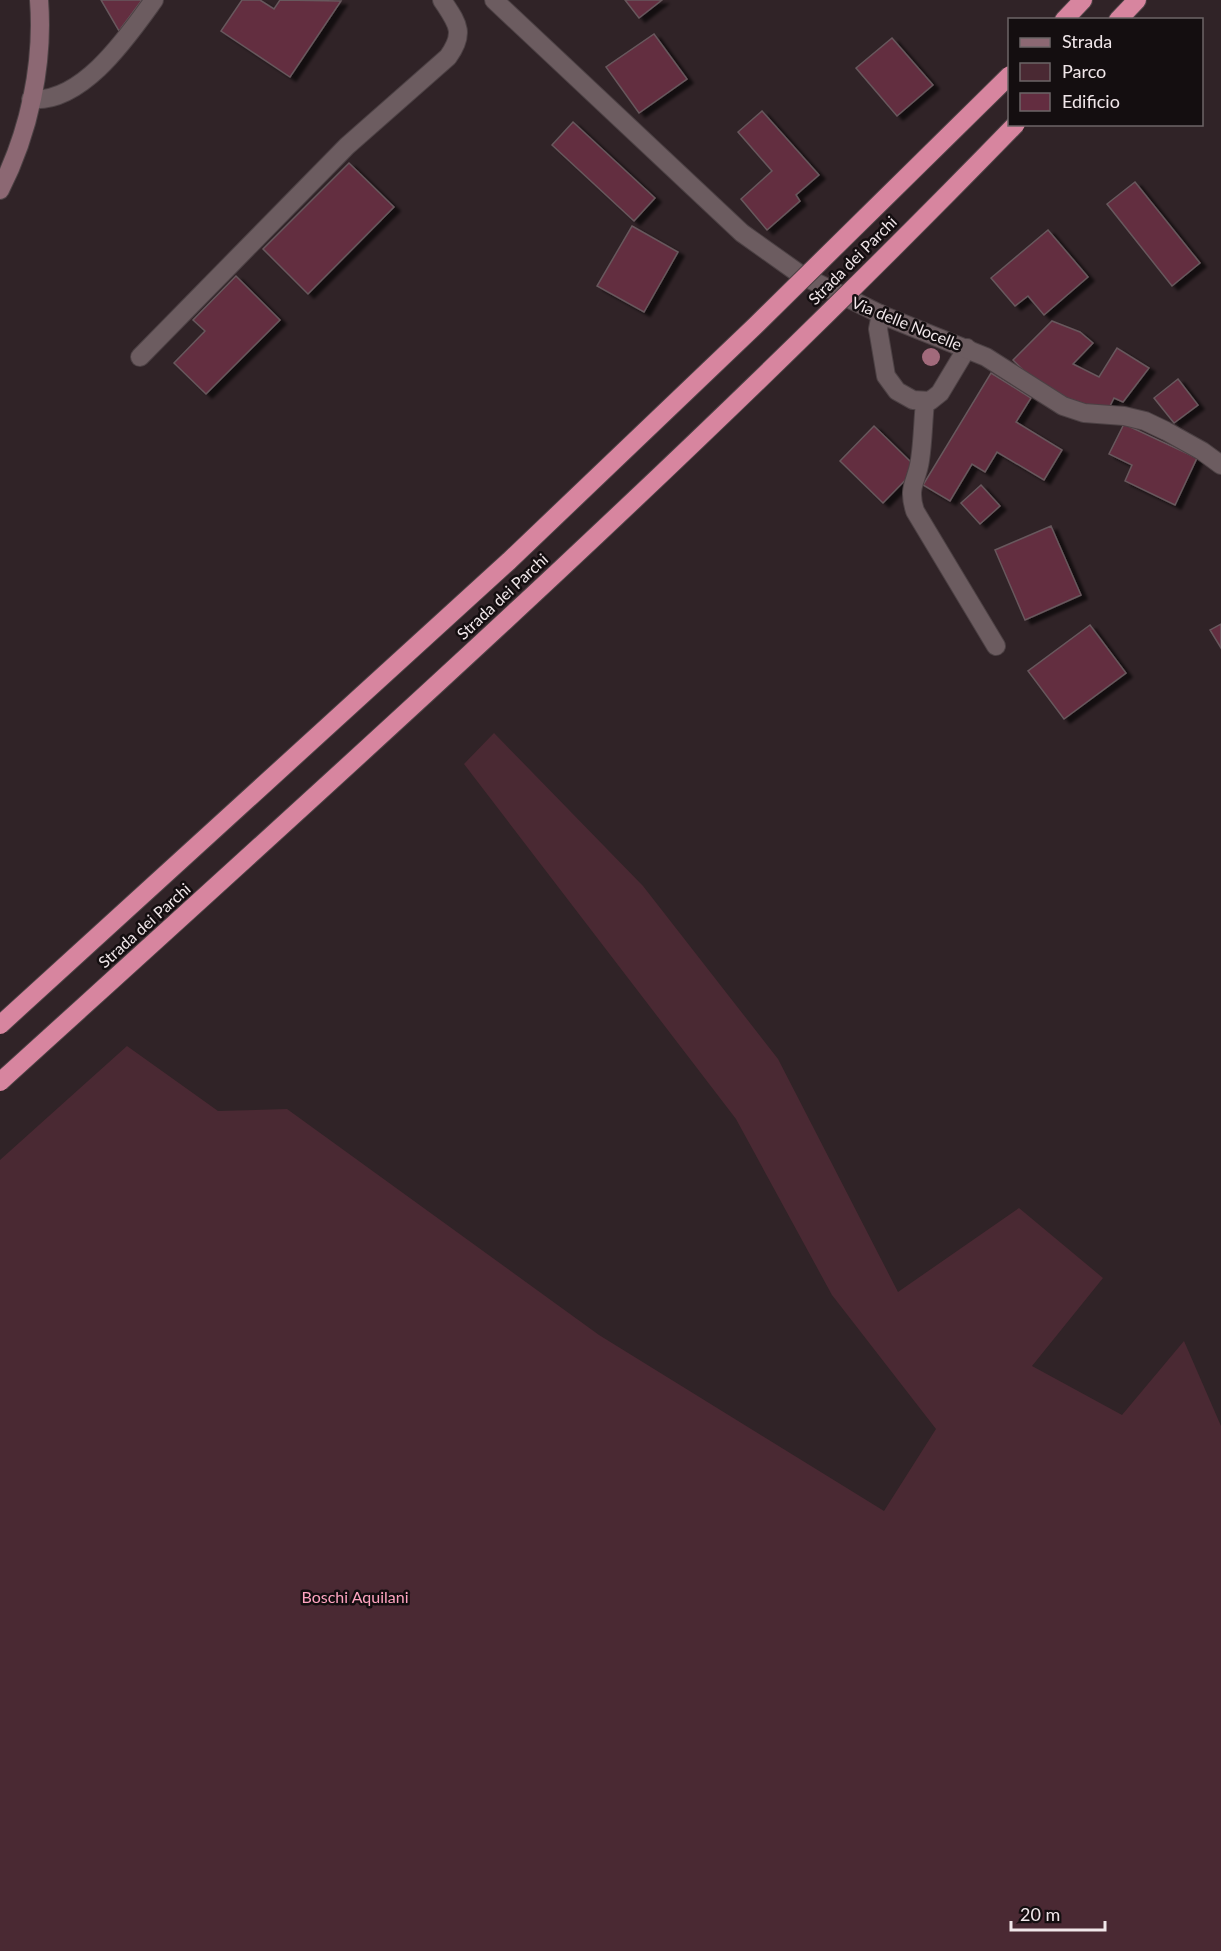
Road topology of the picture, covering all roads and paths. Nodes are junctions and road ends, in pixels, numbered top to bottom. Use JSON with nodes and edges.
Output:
{"nodes":[{"id":1,"x":39,"y":0,"type":"edge"},
{"id":2,"x":154,"y":0,"type":"edge"},
{"id":3,"x":442,"y":0,"type":"edge"},
{"id":4,"x":494,"y":0,"type":"edge"},
{"id":5,"x":1083,"y":0,"type":"edge"},
{"id":6,"x":1137,"y":0,"type":"edge"},
{"id":7,"x":1066,"y":18,"type":"edge"},
{"id":8,"x":1121,"y":18,"type":"edge"},
{"id":9,"x":1008,"y":77,"type":"edge"},
{"id":10,"x":31,"y":99,"type":"junction"},
{"id":11,"x":1014,"y":126,"type":"edge"},
{"id":12,"x":0,"y":190,"type":"edge"},
{"id":13,"x":881,"y":314,"type":"junction"},
{"id":14,"x":967,"y":348,"type":"junction"},
{"id":15,"x":140,"y":357,"type":"dead end"},
{"id":16,"x":925,"y":402,"type":"junction"},
{"id":17,"x":1221,"y":465,"type":"edge"},
{"id":18,"x":996,"y":646,"type":"dead end"},
{"id":19,"x":0,"y":1025,"type":"edge"},
{"id":20,"x":0,"y":1082,"type":"edge"}],
"edges":[{"from":1,"to":10,"type":"main road"},
{"from":2,"to":10,"type":"street"},
{"from":3,"to":15,"type":"street"},
{"from":4,"to":13,"type":"street","name":"Via delle Nocelle"},
{"from":5,"to":7,"type":"highway"},
{"from":6,"to":8,"type":"highway"},
{"from":9,"to":19,"type":"highway","name":"Strada dei Parchi","bridge":true},
{"from":10,"to":12,"type":"main road"},
{"from":11,"to":20,"type":"highway","name":"Strada dei Parchi","bridge":true},
{"from":13,"to":14,"type":"street","name":"Via delle Nocelle"},
{"from":13,"to":16,"type":"street"},
{"from":14,"to":16,"type":"street"},
{"from":14,"to":17,"type":"street","name":"Via delle Nocelle"},
{"from":16,"to":18,"type":"street"}]}
